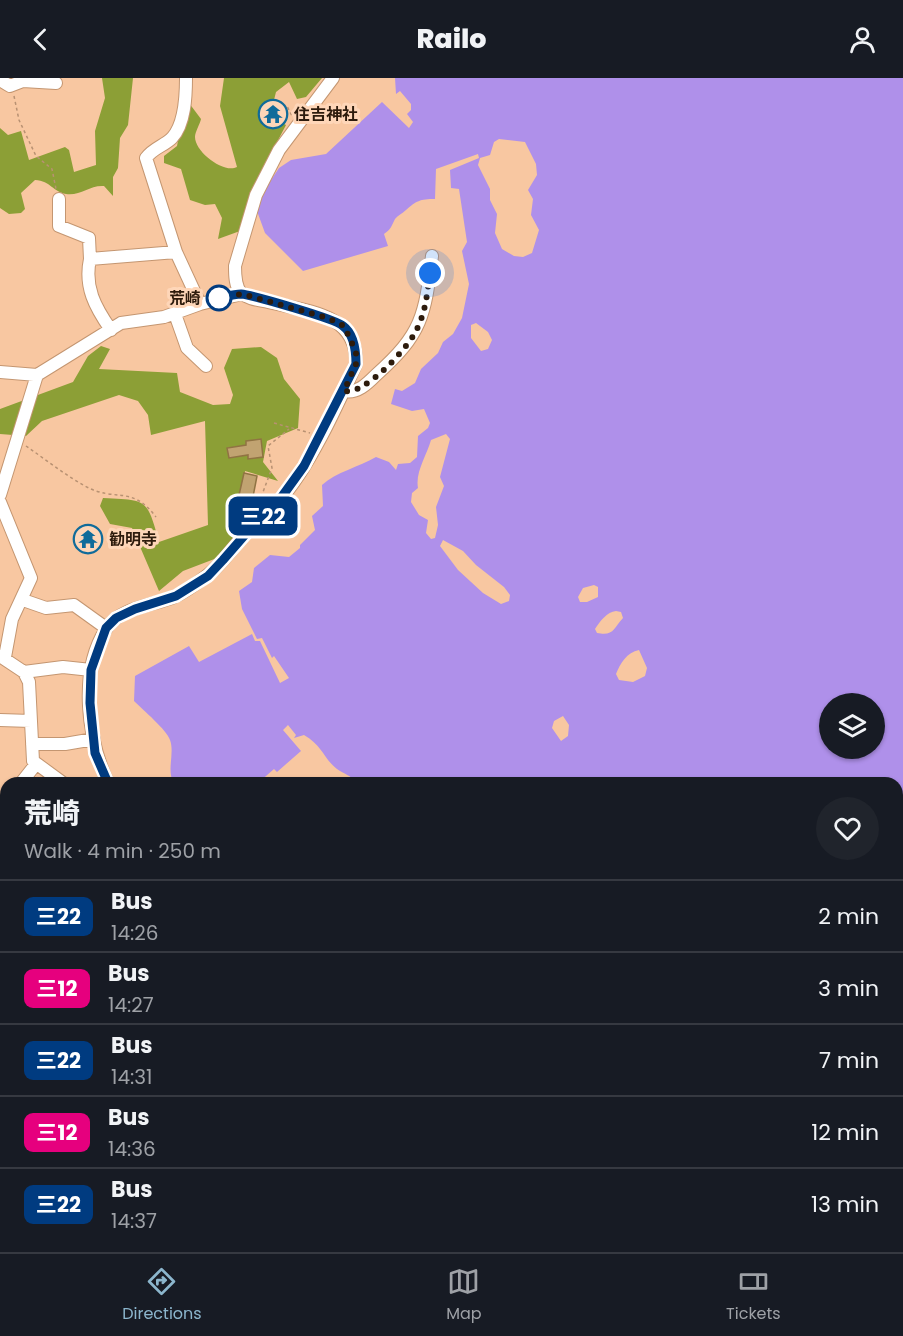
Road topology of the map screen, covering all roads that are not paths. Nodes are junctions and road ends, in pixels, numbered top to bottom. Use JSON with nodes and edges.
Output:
{"nodes":[{"id":1,"x":186,"y":78,"type":"edge"},
{"id":2,"x":333,"y":78,"type":"edge"},
{"id":3,"x":5,"y":83,"type":"edge"},
{"id":4,"x":56,"y":83,"type":"dead end"},
{"id":5,"x":59,"y":199,"type":"road end"},
{"id":6,"x":176,"y":252,"type":"junction"},
{"id":7,"x":432,"y":256,"type":"dead end"},
{"id":8,"x":90,"y":259,"type":"junction"},
{"id":9,"x":242,"y":294,"type":"junction"},
{"id":10,"x":201,"y":304,"type":"junction"},
{"id":11,"x":175,"y":314,"type":"junction"},
{"id":12,"x":111,"y":330,"type":"junction"},
{"id":13,"x":207,"y":366,"type":"dead end"},
{"id":14,"x":0,"y":372,"type":"edge"},
{"id":15,"x":37,"y":375,"type":"junction"},
{"id":16,"x":344,"y":391,"type":"junction"},
{"id":17,"x":0,"y":495,"type":"edge"},
{"id":18,"x":0,"y":502,"type":"edge"},
{"id":19,"x":23,"y":600,"type":"junction"},
{"id":20,"x":106,"y":628,"type":"junction"},
{"id":21,"x":2,"y":656,"type":"edge"},
{"id":22,"x":91,"y":670,"type":"junction"},
{"id":23,"x":24,"y":672,"type":"junction"},
{"id":24,"x":0,"y":720,"type":"edge"},
{"id":25,"x":32,"y":721,"type":"junction"},
{"id":26,"x":94,"y":739,"type":"junction"},
{"id":27,"x":33,"y":744,"type":"junction"},
{"id":28,"x":36,"y":764,"type":"junction"},
{"id":29,"x":26,"y":777,"type":"edge"},
{"id":30,"x":54,"y":777,"type":"edge"},
{"id":31,"x":105,"y":777,"type":"edge"}],
"edges":[{"from":1,"to":6,"type":"street"},
{"from":2,"to":9,"type":"street"},
{"from":3,"to":4,"type":"street"},
{"from":5,"to":8,"type":"street"},
{"from":6,"to":8,"type":"street"},
{"from":6,"to":10,"type":"street"},
{"from":7,"to":16,"type":"street"},
{"from":8,"to":12,"type":"street"},
{"from":9,"to":10,"type":"street"},
{"from":9,"to":16,"type":"street"},
{"from":10,"to":11,"type":"street"},
{"from":11,"to":12,"type":"street"},
{"from":11,"to":13,"type":"street"},
{"from":12,"to":15,"type":"street"},
{"from":14,"to":15,"type":"street"},
{"from":15,"to":17,"type":"street"},
{"from":16,"to":20,"type":"street"},
{"from":18,"to":19,"type":"street"},
{"from":19,"to":20,"type":"street"},
{"from":19,"to":21,"type":"street"},
{"from":20,"to":22,"type":"street"},
{"from":21,"to":23,"type":"street"},
{"from":22,"to":23,"type":"street"},
{"from":22,"to":26,"type":"street"},
{"from":23,"to":25,"type":"street"},
{"from":24,"to":25,"type":"street"},
{"from":25,"to":27,"type":"street"},
{"from":26,"to":27,"type":"street"},
{"from":26,"to":31,"type":"street"},
{"from":27,"to":28,"type":"street"},
{"from":28,"to":29,"type":"street"},
{"from":28,"to":30,"type":"street"}]}
